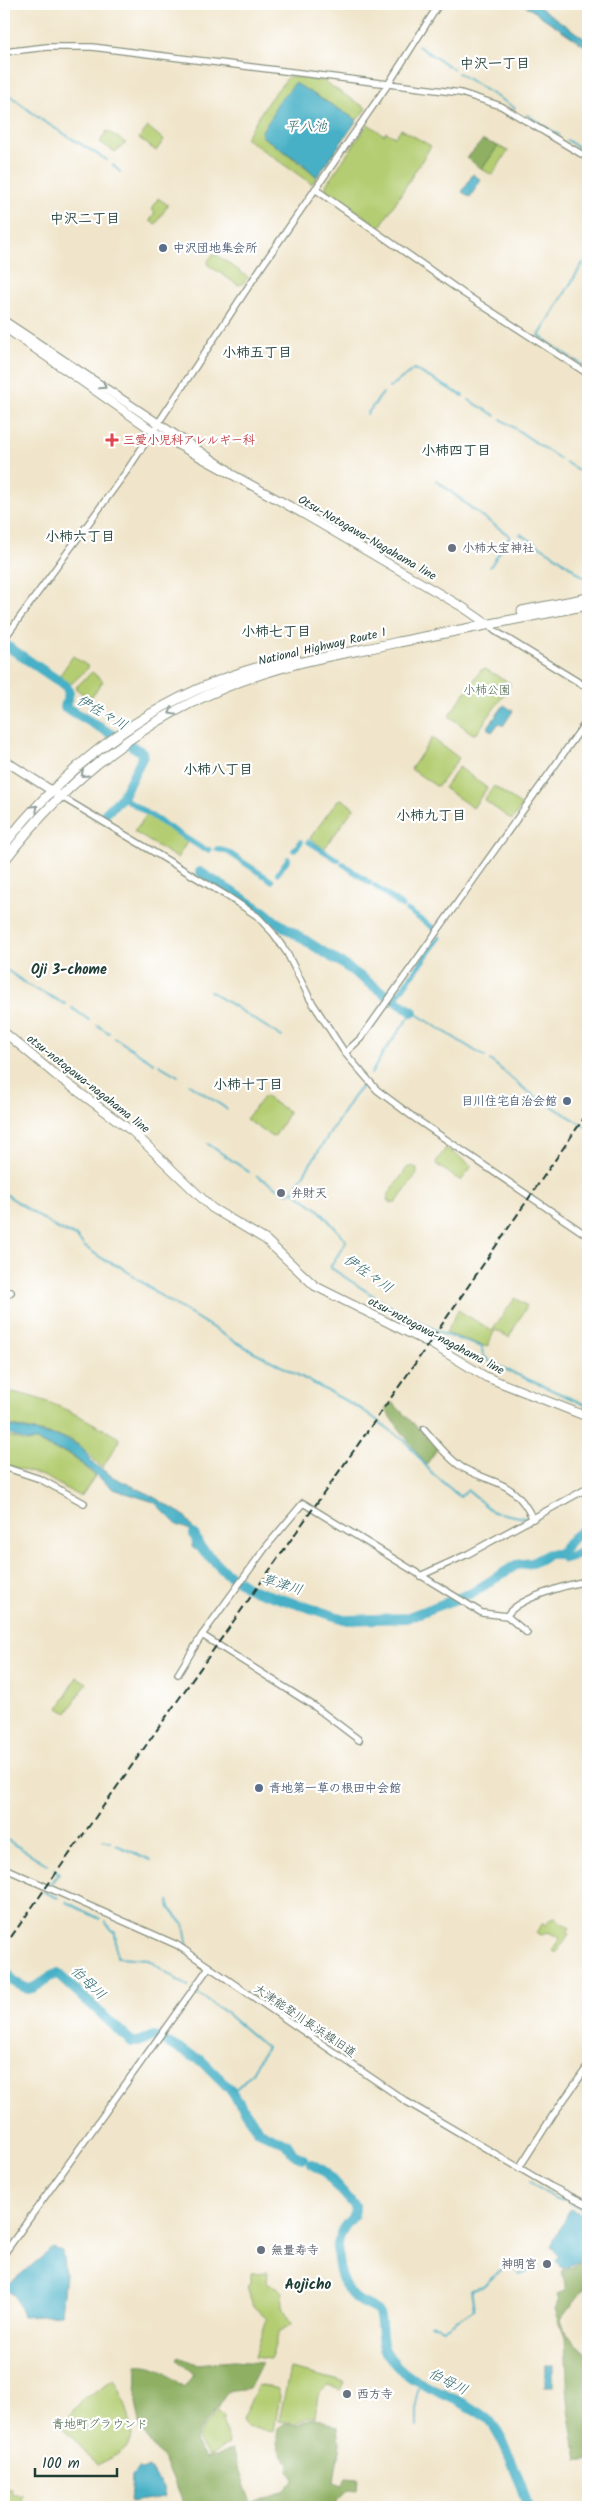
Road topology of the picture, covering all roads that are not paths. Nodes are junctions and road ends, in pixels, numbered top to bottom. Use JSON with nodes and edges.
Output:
{"nodes":[{"id":1,"x":439,"y":4,"type":"edge"},
{"id":2,"x":4,"y":52,"type":"edge"},
{"id":3,"x":389,"y":83,"type":"junction"},
{"id":4,"x":588,"y":158,"type":"edge"},
{"id":5,"x":315,"y":189,"type":"junction"},
{"id":6,"x":4,"y":321,"type":"edge"},
{"id":7,"x":4,"y":327,"type":"edge"},
{"id":8,"x":588,"y":374,"type":"edge"},
{"id":9,"x":158,"y":422,"type":"junction"},
{"id":10,"x":153,"y":431,"type":"junction"},
{"id":11,"x":234,"y":474,"type":"junction"},
{"id":12,"x":588,"y":598,"type":"edge"},
{"id":13,"x":588,"y":605,"type":"edge"},
{"id":14,"x":484,"y":622,"type":"junction"},
{"id":15,"x":4,"y":639,"type":"edge"},
{"id":16,"x":588,"y":688,"type":"edge"},
{"id":17,"x":588,"y":719,"type":"edge"},
{"id":18,"x":4,"y":760,"type":"edge"},
{"id":19,"x":52,"y":791,"type":"junction"},
{"id":20,"x":60,"y":796,"type":"junction"},
{"id":21,"x":4,"y":845,"type":"edge"},
{"id":22,"x":4,"y":862,"type":"edge"},
{"id":23,"x":4,"y":1032,"type":"edge"},
{"id":24,"x":345,"y":1053,"type":"junction"},
{"id":25,"x":588,"y":1236,"type":"edge"},
{"id":26,"x":11,"y":1292,"type":"dead end"},
{"id":27,"x":4,"y":1298,"type":"edge"},
{"id":28,"x":588,"y":1417,"type":"edge"},
{"id":29,"x":424,"y":1429,"type":"dead end"},
{"id":30,"x":4,"y":1467,"type":"edge"},
{"id":31,"x":588,"y":1488,"type":"edge"},
{"id":32,"x":84,"y":1504,"type":"dead end"},
{"id":33,"x":533,"y":1518,"type":"junction"},
{"id":34,"x":420,"y":1576,"type":"junction"},
{"id":35,"x":588,"y":1580,"type":"edge"},
{"id":36,"x":507,"y":1616,"type":"junction"},
{"id":37,"x":528,"y":1633,"type":"dead end"},
{"id":38,"x":202,"y":1635,"type":"junction"},
{"id":39,"x":178,"y":1674,"type":"dead end"},
{"id":40,"x":359,"y":1740,"type":"dead end"},
{"id":41,"x":4,"y":1868,"type":"edge"},
{"id":42,"x":209,"y":1967,"type":"junction"},
{"id":43,"x":588,"y":2066,"type":"edge"},
{"id":44,"x":519,"y":2168,"type":"junction"},
{"id":45,"x":588,"y":2205,"type":"edge"},
{"id":46,"x":4,"y":2254,"type":"edge"}],
"edges":[{"from":1,"to":3,"type":"street"},
{"from":2,"to":3,"type":"street"},
{"from":3,"to":4,"type":"street"},
{"from":3,"to":5,"type":"street"},
{"from":5,"to":8,"type":"street"},
{"from":5,"to":9,"type":"street"},
{"from":6,"to":9,"type":"main road","name":"Otsu-Notogawa-Nagahama line","one_way":true},
{"from":7,"to":10,"type":"main road","name":"Otsu-Notogawa-Nagahama line"},
{"from":9,"to":10,"type":"street"},
{"from":9,"to":11,"type":"main road","name":"Otsu-Notogawa-Nagahama line"},
{"from":10,"to":11,"type":"main road","name":"Otsu-Notogawa-Nagahama line"},
{"from":10,"to":15,"type":"street"},
{"from":11,"to":14,"type":"main road","name":"Otsu-Notogawa-Nagahama line"},
{"from":12,"to":14,"type":"highway","name":"National Highway Route 1"},
{"from":13,"to":14,"type":"highway","name":"National Highway Route 1"},
{"from":14,"to":16,"type":"street"},
{"from":14,"to":19,"type":"highway","name":"National Highway Route 1"},
{"from":14,"to":20,"type":"highway","name":"National Highway Route 1","one_way":true},
{"from":17,"to":24,"type":"street"},
{"from":18,"to":19,"type":"main road"},
{"from":19,"to":20,"type":"main road"},
{"from":21,"to":19,"type":"highway","name":"National Highway Route 1","one_way":true},
{"from":20,"to":22,"type":"highway","name":"National Highway Route 1"},
{"from":20,"to":24,"type":"street"},
{"from":23,"to":28,"type":"main road","name":"otsu-notogawa-nagahama line"},
{"from":24,"to":25,"type":"street"},
{"from":26,"to":27,"type":"street"},
{"from":29,"to":33,"type":"street"},
{"from":30,"to":32,"type":"street"},
{"from":31,"to":33,"type":"street"},
{"from":33,"to":34,"type":"street"},
{"from":34,"to":36,"type":"street"},
{"from":34,"to":38,"type":"street"},
{"from":35,"to":36,"type":"street"},
{"from":36,"to":37,"type":"street"},
{"from":38,"to":39,"type":"street"},
{"from":38,"to":40,"type":"street"},
{"from":41,"to":42,"type":"street","name":"大津能登川長浜線旧道"},
{"from":42,"to":44,"type":"street","name":"大津能登川長浜線旧道"},
{"from":42,"to":46,"type":"street"},
{"from":43,"to":44,"type":"street"},
{"from":44,"to":45,"type":"street","name":"大津能登川長浜線旧道"}]}
